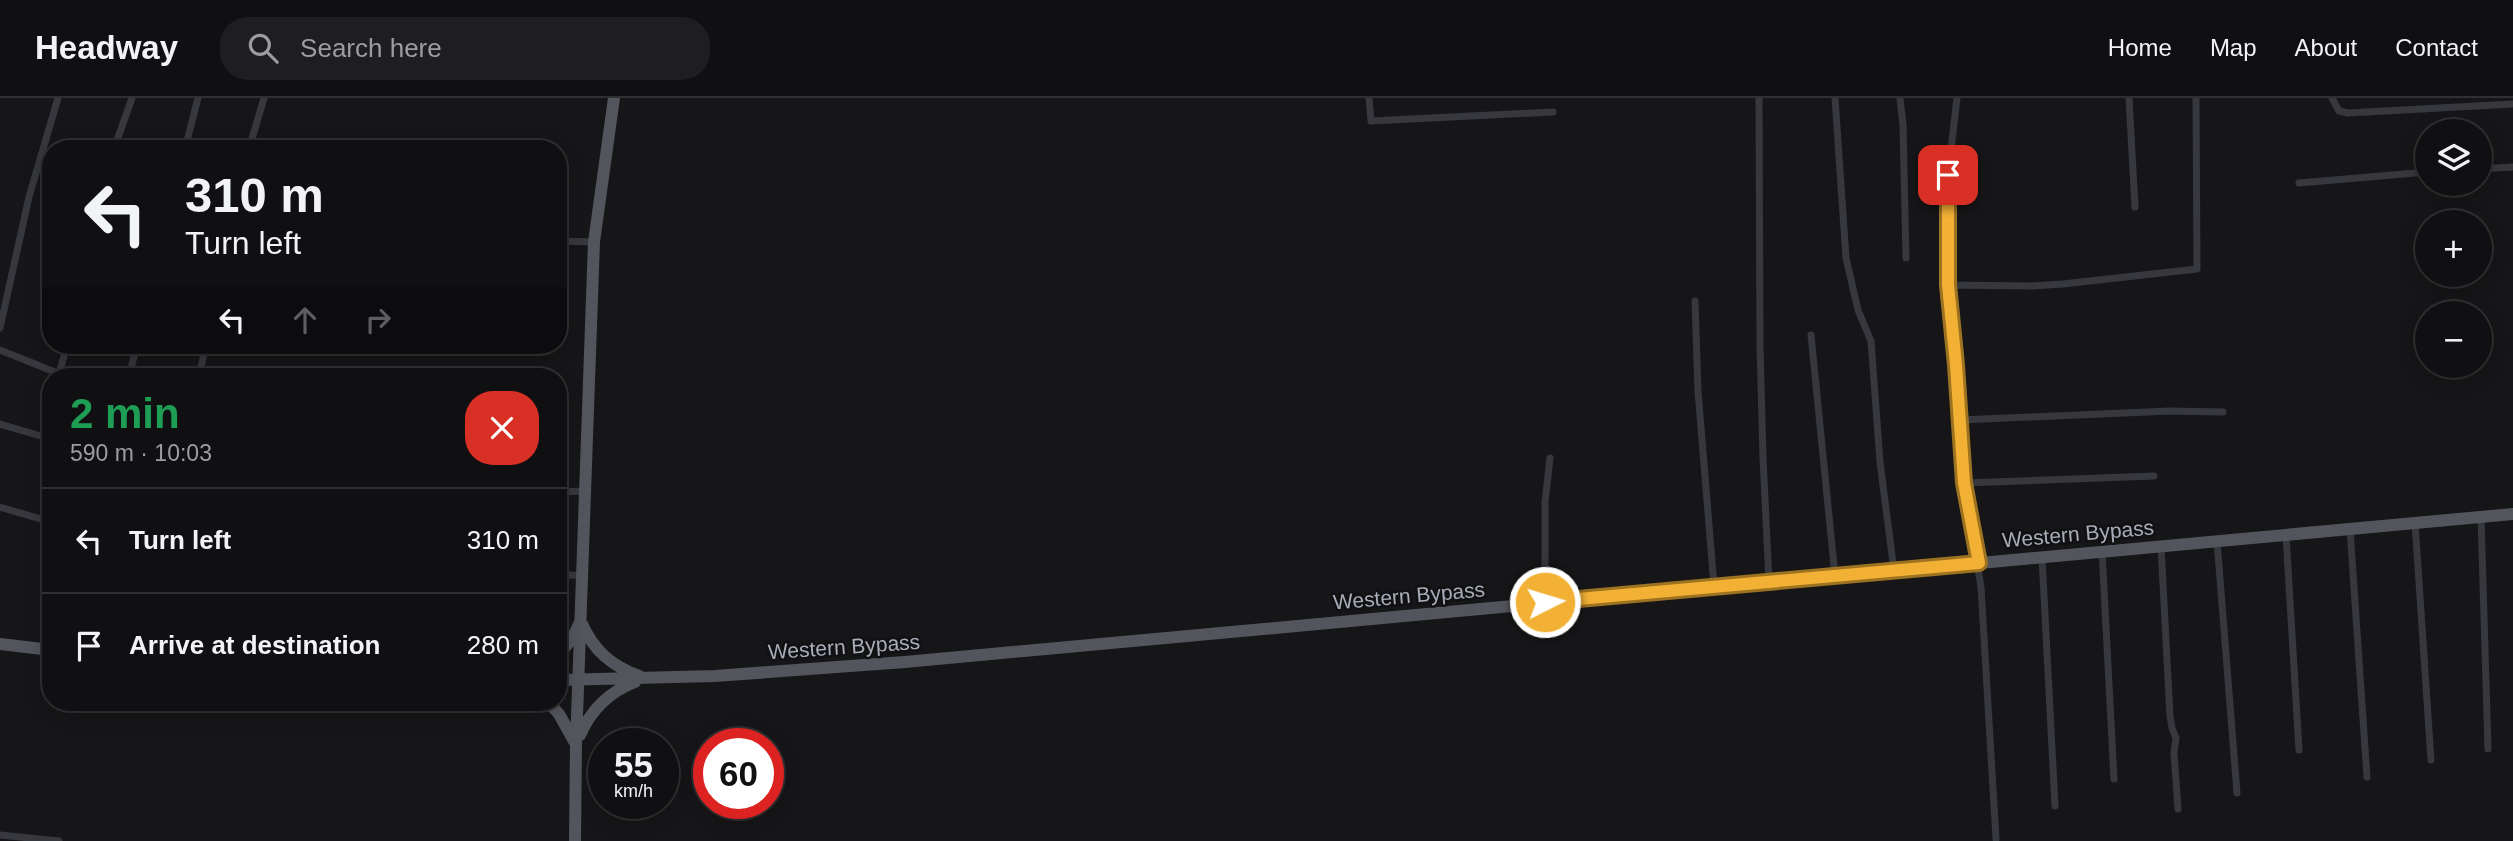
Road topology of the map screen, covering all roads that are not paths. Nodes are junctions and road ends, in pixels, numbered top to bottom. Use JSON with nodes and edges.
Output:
{"nodes":[{"id":1,"x":58,"y":98,"type":"edge"},
{"id":2,"x":132,"y":98,"type":"edge"},
{"id":3,"x":198,"y":98,"type":"edge"},
{"id":4,"x":264,"y":98,"type":"edge"},
{"id":5,"x":614,"y":98,"type":"edge"},
{"id":6,"x":1369,"y":98,"type":"edge"},
{"id":7,"x":1759,"y":98,"type":"edge"},
{"id":8,"x":1835,"y":98,"type":"edge"},
{"id":9,"x":1900,"y":98,"type":"edge"},
{"id":10,"x":1957,"y":98,"type":"edge"},
{"id":11,"x":2129,"y":98,"type":"edge"},
{"id":12,"x":2196,"y":98,"type":"edge"},
{"id":13,"x":2332,"y":98,"type":"edge"},
{"id":14,"x":2513,"y":104,"type":"edge"},
{"id":15,"x":1553,"y":112,"type":"dead end"},
{"id":16,"x":46,"y":140,"type":"edge"},
{"id":17,"x":117,"y":140,"type":"edge"},
{"id":18,"x":187,"y":140,"type":"edge"},
{"id":19,"x":252,"y":140,"type":"edge"},
{"id":20,"x":42,"y":153,"type":"edge"},
{"id":21,"x":2513,"y":167,"type":"edge"},
{"id":22,"x":2492,"y":168,"type":"edge"},
{"id":23,"x":2415,"y":173,"type":"edge"},
{"id":24,"x":2299,"y":184,"type":"dead end"},
{"id":25,"x":2135,"y":207,"type":"dead end"},
{"id":26,"x":567,"y":241,"type":"edge"},
{"id":27,"x":594,"y":242,"type":"junction"},
{"id":28,"x":1906,"y":258,"type":"dead end"},
{"id":29,"x":1948,"y":285,"type":"junction"},
{"id":30,"x":1695,"y":301,"type":"dead end"},
{"id":31,"x":0,"y":328,"type":"edge"},
{"id":32,"x":1811,"y":335,"type":"dead end"},
{"id":33,"x":0,"y":350,"type":"edge"},
{"id":34,"x":45,"y":368,"type":"edge"},
{"id":35,"x":2223,"y":412,"type":"dead end"},
{"id":36,"x":1960,"y":420,"type":"junction"},
{"id":37,"x":0,"y":424,"type":"edge"},
{"id":38,"x":42,"y":436,"type":"edge"},
{"id":39,"x":1550,"y":458,"type":"dead end"},
{"id":40,"x":2154,"y":476,"type":"dead end"},
{"id":41,"x":1964,"y":483,"type":"junction"},
{"id":42,"x":586,"y":491,"type":"junction"},
{"id":43,"x":567,"y":492,"type":"edge"},
{"id":44,"x":0,"y":507,"type":"edge"},
{"id":45,"x":2513,"y":514,"type":"edge"},
{"id":46,"x":2481,"y":517,"type":"junction"},
{"id":47,"x":42,"y":519,"type":"edge"},
{"id":48,"x":2415,"y":523,"type":"junction"},
{"id":49,"x":2350,"y":529,"type":"junction"},
{"id":50,"x":2286,"y":534,"type":"junction"},
{"id":51,"x":2217,"y":541,"type":"junction"},
{"id":52,"x":2161,"y":546,"type":"junction"},
{"id":53,"x":2102,"y":551,"type":"junction"},
{"id":54,"x":2042,"y":557,"type":"junction"},
{"id":55,"x":1979,"y":563,"type":"junction"},
{"id":56,"x":1895,"y":570,"type":"junction"},
{"id":57,"x":567,"y":575,"type":"edge"},
{"id":58,"x":582,"y":576,"type":"junction"},
{"id":59,"x":1835,"y":576,"type":"junction"},
{"id":60,"x":1769,"y":581,"type":"junction"},
{"id":61,"x":1714,"y":586,"type":"junction"},
{"id":62,"x":1545,"y":602,"type":"junction"},
{"id":63,"x":581,"y":621,"type":"junction"},
{"id":64,"x":0,"y":644,"type":"edge"},
{"id":65,"x":567,"y":645,"type":"edge"},
{"id":66,"x":42,"y":649,"type":"edge"},
{"id":67,"x":646,"y":679,"type":"junction"},
{"id":68,"x":567,"y":680,"type":"edge"},
{"id":69,"x":579,"y":680,"type":"junction"},
{"id":70,"x":555,"y":711,"type":"edge"},
{"id":71,"x":576,"y":744,"type":"junction"},
{"id":72,"x":2488,"y":749,"type":"dead end"},
{"id":73,"x":2299,"y":750,"type":"dead end"},
{"id":74,"x":2431,"y":760,"type":"dead end"},
{"id":75,"x":2367,"y":777,"type":"dead end"},
{"id":76,"x":2114,"y":779,"type":"dead end"},
{"id":77,"x":2237,"y":793,"type":"dead end"},
{"id":78,"x":2055,"y":806,"type":"dead end"},
{"id":79,"x":2178,"y":809,"type":"dead end"},
{"id":80,"x":0,"y":835,"type":"edge"},
{"id":81,"x":1996,"y":839,"type":"dead end"},
{"id":82,"x":59,"y":841,"type":"edge"},
{"id":83,"x":575,"y":841,"type":"edge"}],
"edges":[{"from":1,"to":16,"type":"street"},
{"from":2,"to":17,"type":"street"},
{"from":3,"to":18,"type":"street"},
{"from":4,"to":19,"type":"street"},
{"from":5,"to":27,"type":"main road"},
{"from":6,"to":15,"type":"street"},
{"from":7,"to":60,"type":"street"},
{"from":8,"to":56,"type":"street"},
{"from":9,"to":28,"type":"street"},
{"from":10,"to":29,"type":"street"},
{"from":11,"to":25,"type":"street"},
{"from":12,"to":29,"type":"street"},
{"from":13,"to":14,"type":"street"},
{"from":20,"to":31,"type":"street"},
{"from":21,"to":22,"type":"street"},
{"from":23,"to":24,"type":"street"},
{"from":26,"to":27,"type":"street"},
{"from":27,"to":42,"type":"main road"},
{"from":29,"to":36,"type":"street"},
{"from":30,"to":61,"type":"street"},
{"from":32,"to":59,"type":"street"},
{"from":33,"to":34,"type":"street"},
{"from":35,"to":36,"type":"street"},
{"from":36,"to":41,"type":"street"},
{"from":37,"to":38,"type":"street"},
{"from":39,"to":62,"type":"street"},
{"from":40,"to":41,"type":"street"},
{"from":41,"to":55,"type":"street"},
{"from":42,"to":43,"type":"street"},
{"from":42,"to":58,"type":"main road"},
{"from":44,"to":47,"type":"street"},
{"from":45,"to":46,"type":"main road","name":"Western Bypass"},
{"from":46,"to":48,"type":"main road","name":"Western Bypass"},
{"from":46,"to":72,"type":"street"},
{"from":48,"to":49,"type":"main road","name":"Western Bypass"},
{"from":48,"to":74,"type":"street"},
{"from":49,"to":50,"type":"main road","name":"Western Bypass"},
{"from":49,"to":75,"type":"street"},
{"from":50,"to":51,"type":"main road","name":"Western Bypass"},
{"from":50,"to":73,"type":"street"},
{"from":51,"to":52,"type":"main road","name":"Western Bypass"},
{"from":51,"to":77,"type":"street"},
{"from":52,"to":53,"type":"main road","name":"Western Bypass"},
{"from":52,"to":79,"type":"street"},
{"from":53,"to":54,"type":"main road","name":"Western Bypass"},
{"from":53,"to":76,"type":"street"},
{"from":54,"to":55,"type":"main road","name":"Western Bypass"},
{"from":54,"to":78,"type":"street"},
{"from":55,"to":56,"type":"main road","name":"Western Bypass"},
{"from":55,"to":81,"type":"street"},
{"from":56,"to":59,"type":"main road","name":"Western Bypass"},
{"from":57,"to":58,"type":"street"},
{"from":58,"to":63,"type":"main road"},
{"from":59,"to":60,"type":"main road","name":"Western Bypass"},
{"from":60,"to":61,"type":"main road","name":"Western Bypass"},
{"from":61,"to":62,"type":"main road","name":"Western Bypass"},
{"from":62,"to":67,"type":"main road","name":"Western Bypass"},
{"from":63,"to":65,"type":"main road"},
{"from":63,"to":67,"type":"main road"},
{"from":63,"to":69,"type":"main road"},
{"from":64,"to":66,"type":"main road"},
{"from":67,"to":69,"type":"main road","name":"Western Bypass"},
{"from":67,"to":71,"type":"main road"},
{"from":68,"to":69,"type":"main road","name":"Western Bypass"},
{"from":69,"to":71,"type":"main road"},
{"from":70,"to":71,"type":"main road"},
{"from":71,"to":83,"type":"main road"},
{"from":80,"to":82,"type":"street"}]}
